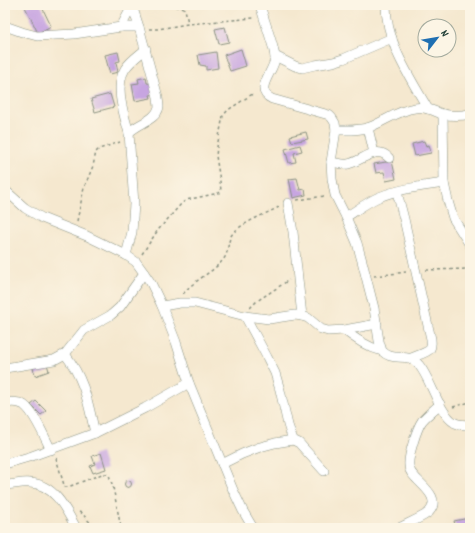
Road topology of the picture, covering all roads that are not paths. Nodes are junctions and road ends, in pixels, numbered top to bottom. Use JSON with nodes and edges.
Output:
{"nodes":[{"id":1,"x":260,"y":5,"type":"edge"},
{"id":2,"x":386,"y":5,"type":"edge"},
{"id":3,"x":132,"y":6,"type":"edge"},
{"id":4,"x":5,"y":26,"type":"edge"},
{"id":5,"x":121,"y":27,"type":"junction"},
{"id":6,"x":140,"y":27,"type":"junction"},
{"id":7,"x":392,"y":38,"type":"junction"},
{"id":8,"x":146,"y":49,"type":"junction"},
{"id":9,"x":275,"y":56,"type":"junction"},
{"id":10,"x":428,"y":109,"type":"junction"},
{"id":11,"x":443,"y":114,"type":"junction"},
{"id":12,"x":470,"y":114,"type":"edge"},
{"id":13,"x":368,"y":128,"type":"junction"},
{"id":14,"x":336,"y":130,"type":"junction"},
{"id":15,"x":129,"y":136,"type":"junction"},
{"id":16,"x":374,"y":153,"type":"junction"},
{"id":17,"x":389,"y":158,"type":"dead end"},
{"id":18,"x":331,"y":162,"type":"junction"},
{"id":19,"x":444,"y":183,"type":"junction"},
{"id":20,"x":5,"y":190,"type":"edge"},
{"id":21,"x":397,"y":192,"type":"junction"},
{"id":22,"x":288,"y":203,"type":"road end"},
{"id":23,"x":346,"y":217,"type":"junction"},
{"id":24,"x":470,"y":245,"type":"edge"},
{"id":25,"x":126,"y":254,"type":"junction"},
{"id":26,"x":144,"y":273,"type":"junction"},
{"id":27,"x":162,"y":306,"type":"junction"},
{"id":28,"x":245,"y":316,"type":"junction"},
{"id":29,"x":302,"y":316,"type":"junction"},
{"id":30,"x":377,"y":324,"type":"junction"},
{"id":31,"x":344,"y":330,"type":"junction"},
{"id":32,"x":382,"y":351,"type":"junction"},
{"id":33,"x":65,"y":354,"type":"junction"},
{"id":34,"x":411,"y":358,"type":"junction"},
{"id":35,"x":5,"y":368,"type":"edge"},
{"id":36,"x":189,"y":384,"type":"junction"},
{"id":37,"x":5,"y":403,"type":"edge"},
{"id":38,"x":442,"y":407,"type":"junction"},
{"id":39,"x":470,"y":424,"type":"edge"},
{"id":40,"x":95,"y":433,"type":"junction"},
{"id":41,"x":293,"y":440,"type":"junction"},
{"id":42,"x":52,"y":449,"type":"junction"},
{"id":43,"x":5,"y":464,"type":"edge"},
{"id":44,"x":222,"y":464,"type":"junction"},
{"id":45,"x":324,"y":471,"type":"dead end"},
{"id":46,"x":5,"y":485,"type":"edge"},
{"id":47,"x":76,"y":528,"type":"edge"},
{"id":48,"x":253,"y":528,"type":"edge"},
{"id":49,"x":399,"y":528,"type":"edge"}],
"edges":[{"from":1,"to":9,"type":"street"},
{"from":2,"to":7,"type":"street"},
{"from":3,"to":5,"type":"street"},
{"from":3,"to":6,"type":"street"},
{"from":4,"to":5,"type":"street"},
{"from":5,"to":6,"type":"street"},
{"from":6,"to":8,"type":"street"},
{"from":7,"to":9,"type":"street"},
{"from":7,"to":10,"type":"street"},
{"from":8,"to":15,"type":"street"},
{"from":8,"to":15,"type":"street"},
{"from":9,"to":14,"type":"street"},
{"from":10,"to":11,"type":"street"},
{"from":10,"to":13,"type":"street"},
{"from":11,"to":12,"type":"street"},
{"from":11,"to":19,"type":"street"},
{"from":13,"to":14,"type":"street"},
{"from":13,"to":16,"type":"street"},
{"from":14,"to":18,"type":"street"},
{"from":15,"to":25,"type":"street"},
{"from":16,"to":17,"type":"street"},
{"from":16,"to":18,"type":"street"},
{"from":18,"to":23,"type":"street"},
{"from":19,"to":21,"type":"street"},
{"from":19,"to":24,"type":"street"},
{"from":20,"to":25,"type":"street"},
{"from":21,"to":23,"type":"street"},
{"from":21,"to":34,"type":"street"},
{"from":22,"to":29,"type":"street"},
{"from":23,"to":30,"type":"street"},
{"from":25,"to":26,"type":"street"},
{"from":26,"to":27,"type":"street"},
{"from":26,"to":33,"type":"street"},
{"from":27,"to":28,"type":"street"},
{"from":27,"to":36,"type":"street"},
{"from":28,"to":29,"type":"street"},
{"from":28,"to":41,"type":"street"},
{"from":29,"to":31,"type":"street"},
{"from":30,"to":31,"type":"street"},
{"from":30,"to":32,"type":"street"},
{"from":31,"to":32,"type":"street"},
{"from":32,"to":34,"type":"street"},
{"from":33,"to":35,"type":"street"},
{"from":33,"to":40,"type":"street"},
{"from":34,"to":38,"type":"street"},
{"from":36,"to":40,"type":"street"},
{"from":36,"to":44,"type":"street"},
{"from":37,"to":42,"type":"street"},
{"from":38,"to":39,"type":"street"},
{"from":38,"to":49,"type":"street"},
{"from":40,"to":42,"type":"street"},
{"from":41,"to":44,"type":"street"},
{"from":41,"to":45,"type":"street"},
{"from":42,"to":43,"type":"street"},
{"from":44,"to":48,"type":"street"},
{"from":46,"to":47,"type":"street"}]}
